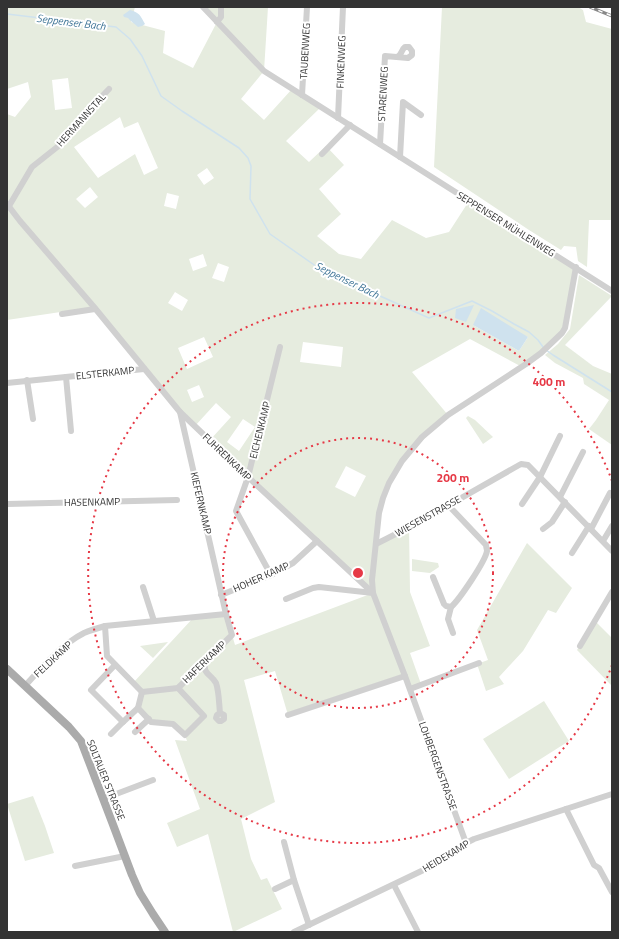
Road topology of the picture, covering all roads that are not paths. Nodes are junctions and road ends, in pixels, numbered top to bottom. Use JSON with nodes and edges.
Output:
{"nodes":[{"id":1,"x":203,"y":7,"type":"edge"},
{"id":2,"x":221,"y":7,"type":"edge"},
{"id":3,"x":307,"y":7,"type":"edge"},
{"id":4,"x":343,"y":7,"type":"edge"},
{"id":5,"x":217,"y":22,"type":"junction"},
{"id":6,"x":397,"y":57,"type":"dead end"},
{"id":7,"x":110,"y":89,"type":"dead end"},
{"id":8,"x":302,"y":95,"type":"junction"},
{"id":9,"x":421,"y":115,"type":"dead end"},
{"id":10,"x":338,"y":118,"type":"junction"},
{"id":11,"x":350,"y":125,"type":"junction"},
{"id":12,"x":380,"y":144,"type":"junction"},
{"id":13,"x":322,"y":154,"type":"dead end"},
{"id":14,"x":400,"y":157,"type":"junction"},
{"id":15,"x":8,"y":205,"type":"edge"},
{"id":16,"x":576,"y":268,"type":"junction"},
{"id":17,"x":612,"y":291,"type":"edge"},
{"id":18,"x":95,"y":309,"type":"junction"},
{"id":19,"x":62,"y":314,"type":"dead end"},
{"id":20,"x":280,"y":347,"type":"dead end"},
{"id":21,"x":144,"y":369,"type":"junction"},
{"id":22,"x":66,"y":377,"type":"junction"},
{"id":23,"x":27,"y":380,"type":"junction"},
{"id":24,"x":7,"y":382,"type":"edge"},
{"id":25,"x":180,"y":412,"type":"junction"},
{"id":26,"x":33,"y":419,"type":"dead end"},
{"id":27,"x":71,"y":431,"type":"dead end"},
{"id":28,"x":560,"y":436,"type":"dead end"},
{"id":29,"x":583,"y":452,"type":"dead end"},
{"id":30,"x":248,"y":477,"type":"junction"},
{"id":31,"x":540,"y":477,"type":"junction"},
{"id":32,"x":610,"y":493,"type":"dead end"},
{"id":33,"x":560,"y":497,"type":"junction"},
{"id":34,"x":177,"y":500,"type":"dead end"},
{"id":35,"x":565,"y":502,"type":"junction"},
{"id":36,"x":7,"y":504,"type":"edge"},
{"id":37,"x":522,"y":504,"type":"dead end"},
{"id":38,"x":449,"y":506,"type":"junction"},
{"id":39,"x":612,"y":526,"type":"edge"},
{"id":40,"x":590,"y":528,"type":"junction"},
{"id":41,"x":543,"y":529,"type":"dead end"},
{"id":42,"x":318,"y":541,"type":"junction"},
{"id":43,"x":603,"y":541,"type":"junction"},
{"id":44,"x":376,"y":544,"type":"junction"},
{"id":45,"x":612,"y":551,"type":"edge"},
{"id":46,"x":572,"y":553,"type":"dead end"},
{"id":47,"x":271,"y":575,"type":"junction"},
{"id":48,"x":432,"y":577,"type":"dead end"},
{"id":49,"x":143,"y":587,"type":"dead end"},
{"id":50,"x":612,"y":592,"type":"edge"},
{"id":51,"x":373,"y":593,"type":"junction"},
{"id":52,"x":221,"y":595,"type":"junction"},
{"id":53,"x":286,"y":599,"type":"dead end"},
{"id":54,"x":451,"y":607,"type":"junction"},
{"id":55,"x":226,"y":614,"type":"junction"},
{"id":56,"x":154,"y":621,"type":"junction"},
{"id":57,"x":105,"y":626,"type":"junction"},
{"id":58,"x":453,"y":633,"type":"dead end"},
{"id":59,"x":580,"y":646,"type":"dead end"},
{"id":60,"x":206,"y":660,"type":"junction"},
{"id":61,"x":480,"y":663,"type":"dead end"},
{"id":62,"x":116,"y":665,"type":"junction"},
{"id":63,"x":7,"y":668,"type":"edge"},
{"id":64,"x":405,"y":676,"type":"junction"},
{"id":65,"x":25,"y":686,"type":"junction"},
{"id":66,"x":178,"y":688,"type":"junction"},
{"id":67,"x":410,"y":689,"type":"junction"},
{"id":68,"x":142,"y":692,"type":"junction"},
{"id":69,"x":138,"y":708,"type":"junction"},
{"id":70,"x":220,"y":713,"type":"dead end"},
{"id":71,"x":288,"y":715,"type":"dead end"},
{"id":72,"x":149,"y":719,"type":"junction"},
{"id":73,"x":123,"y":722,"type":"junction"},
{"id":74,"x":135,"y":732,"type":"dead end"},
{"id":75,"x":111,"y":734,"type":"dead end"},
{"id":76,"x":154,"y":780,"type":"dead end"},
{"id":77,"x":612,"y":794,"type":"edge"},
{"id":78,"x":104,"y":799,"type":"junction"},
{"id":79,"x":566,"y":809,"type":"junction"},
{"id":80,"x":284,"y":842,"type":"dead end"},
{"id":81,"x":466,"y":843,"type":"junction"},
{"id":82,"x":125,"y":856,"type":"junction"},
{"id":83,"x":75,"y":866,"type":"dead end"},
{"id":84,"x":294,"y":880,"type":"junction"},
{"id":85,"x":394,"y":885,"type":"junction"},
{"id":86,"x":275,"y":889,"type":"dead end"},
{"id":87,"x":612,"y":892,"type":"edge"},
{"id":88,"x":309,"y":925,"type":"junction"},
{"id":89,"x":166,"y":932,"type":"edge"},
{"id":90,"x":294,"y":932,"type":"edge"},
{"id":91,"x":417,"y":932,"type":"edge"}],
"edges":[{"from":1,"to":5,"type":"street","name":"SEPPENSER MÜHLENWEG"},
{"from":2,"to":5,"type":"street"},
{"from":3,"to":8,"type":"street","name":"TAUBENWEG"},
{"from":4,"to":10,"type":"street","name":"FINKENWEG"},
{"from":5,"to":8,"type":"street","name":"SEPPENSER MÜHLENWEG"},
{"from":6,"to":12,"type":"street","name":"STARENWEG"},
{"from":7,"to":15,"type":"street","name":"HERMANNSTAL"},
{"from":8,"to":10,"type":"street","name":"SEPPENSER MÜHLENWEG"},
{"from":9,"to":14,"type":"street"},
{"from":10,"to":11,"type":"street","name":"SEPPENSER MÜHLENWEG"},
{"from":11,"to":12,"type":"street","name":"SEPPENSER MÜHLENWEG"},
{"from":11,"to":13,"type":"street"},
{"from":12,"to":14,"type":"street","name":"SEPPENSER MÜHLENWEG"},
{"from":14,"to":16,"type":"street","name":"SEPPENSER MÜHLENWEG"},
{"from":15,"to":18,"type":"street","name":"FUHRENKAMP"},
{"from":16,"to":17,"type":"street","name":"SEPPENSER MÜHLENWEG"},
{"from":16,"to":44,"type":"street","name":"LOHBERGENSTRASSE"},
{"from":18,"to":19,"type":"street"},
{"from":18,"to":21,"type":"street","name":"FUHRENKAMP"},
{"from":20,"to":30,"type":"street","name":"EICHENKAMP"},
{"from":21,"to":22,"type":"street","name":"ELSTERKAMP"},
{"from":21,"to":25,"type":"street","name":"FUHRENKAMP"},
{"from":22,"to":23,"type":"street","name":"ELSTERKAMP"},
{"from":22,"to":27,"type":"street","name":"ELSTERKAMP"},
{"from":23,"to":24,"type":"street","name":"ELSTERKAMP"},
{"from":23,"to":26,"type":"street"},
{"from":25,"to":30,"type":"street","name":"FUHRENKAMP"},
{"from":25,"to":52,"type":"street","name":"KIEFERNKAMP"},
{"from":28,"to":31,"type":"street"},
{"from":29,"to":33,"type":"street"},
{"from":30,"to":42,"type":"street","name":"FUHRENKAMP"},
{"from":30,"to":47,"type":"street","name":"EICHENKAMP"},
{"from":31,"to":33,"type":"street","name":"WIESENSTRASSE"},
{"from":31,"to":37,"type":"street"},
{"from":31,"to":38,"type":"street","name":"WIESENSTRASSE"},
{"from":32,"to":40,"type":"street"},
{"from":33,"to":35,"type":"street","name":"WIESENSTRASSE"},
{"from":34,"to":36,"type":"street","name":"HASENKAMP"},
{"from":35,"to":40,"type":"street","name":"WIESENSTRASSE"},
{"from":35,"to":41,"type":"street"},
{"from":38,"to":44,"type":"street","name":"WIESENSTRASSE"},
{"from":38,"to":54,"type":"street"},
{"from":39,"to":43,"type":"street"},
{"from":40,"to":43,"type":"street","name":"WIESENSTRASSE"},
{"from":40,"to":46,"type":"street"},
{"from":42,"to":47,"type":"street","name":"HOHER KAMP"},
{"from":42,"to":51,"type":"street","name":"FUHRENKAMP"},
{"from":43,"to":45,"type":"street","name":"WIESENSTRASSE"},
{"from":44,"to":51,"type":"street","name":"LOHBERGENSTRASSE"},
{"from":47,"to":52,"type":"street","name":"HOHER KAMP"},
{"from":48,"to":54,"type":"street"},
{"from":49,"to":56,"type":"street"},
{"from":50,"to":59,"type":"street"},
{"from":51,"to":53,"type":"street"},
{"from":51,"to":64,"type":"street","name":"LOHBERGENSTRASSE"},
{"from":52,"to":55,"type":"street"},
{"from":54,"to":58,"type":"street"},
{"from":55,"to":56,"type":"street","name":"FELDKAMP"},
{"from":55,"to":60,"type":"street","name":"HAFERKAMP"},
{"from":56,"to":57,"type":"street","name":"FELDKAMP"},
{"from":57,"to":62,"type":"street"},
{"from":57,"to":65,"type":"street","name":"FELDKAMP"},
{"from":60,"to":66,"type":"street","name":"HAFERKAMP"},
{"from":60,"to":70,"type":"street"},
{"from":61,"to":67,"type":"street"},
{"from":62,"to":68,"type":"street"},
{"from":62,"to":73,"type":"street"},
{"from":63,"to":65,"type":"main road","name":"SOLTAUER STRASSE"},
{"from":64,"to":67,"type":"street","name":"LOHBERGENSTRASSE"},
{"from":64,"to":71,"type":"street"},
{"from":65,"to":78,"type":"main road","name":"SOLTAUER STRASSE"},
{"from":66,"to":68,"type":"street"},
{"from":66,"to":72,"type":"street"},
{"from":67,"to":81,"type":"street","name":"LOHBERGENSTRASSE"},
{"from":68,"to":69,"type":"street"},
{"from":69,"to":72,"type":"street"},
{"from":69,"to":73,"type":"street"},
{"from":72,"to":74,"type":"street"},
{"from":73,"to":75,"type":"street"},
{"from":76,"to":78,"type":"street"},
{"from":77,"to":79,"type":"street","name":"HEIDEKAMP"},
{"from":78,"to":82,"type":"main road","name":"SOLTAUER STRASSE"},
{"from":79,"to":81,"type":"street","name":"HEIDEKAMP"},
{"from":79,"to":87,"type":"street"},
{"from":80,"to":84,"type":"street"},
{"from":81,"to":85,"type":"street","name":"HEIDEKAMP"},
{"from":82,"to":83,"type":"street"},
{"from":82,"to":89,"type":"main road","name":"SOLTAUER STRASSE"},
{"from":84,"to":86,"type":"street"},
{"from":84,"to":88,"type":"street"},
{"from":85,"to":88,"type":"street","name":"HEIDEKAMP"},
{"from":85,"to":91,"type":"street"},
{"from":88,"to":90,"type":"street","name":"HEIDEKAMP"}]}
